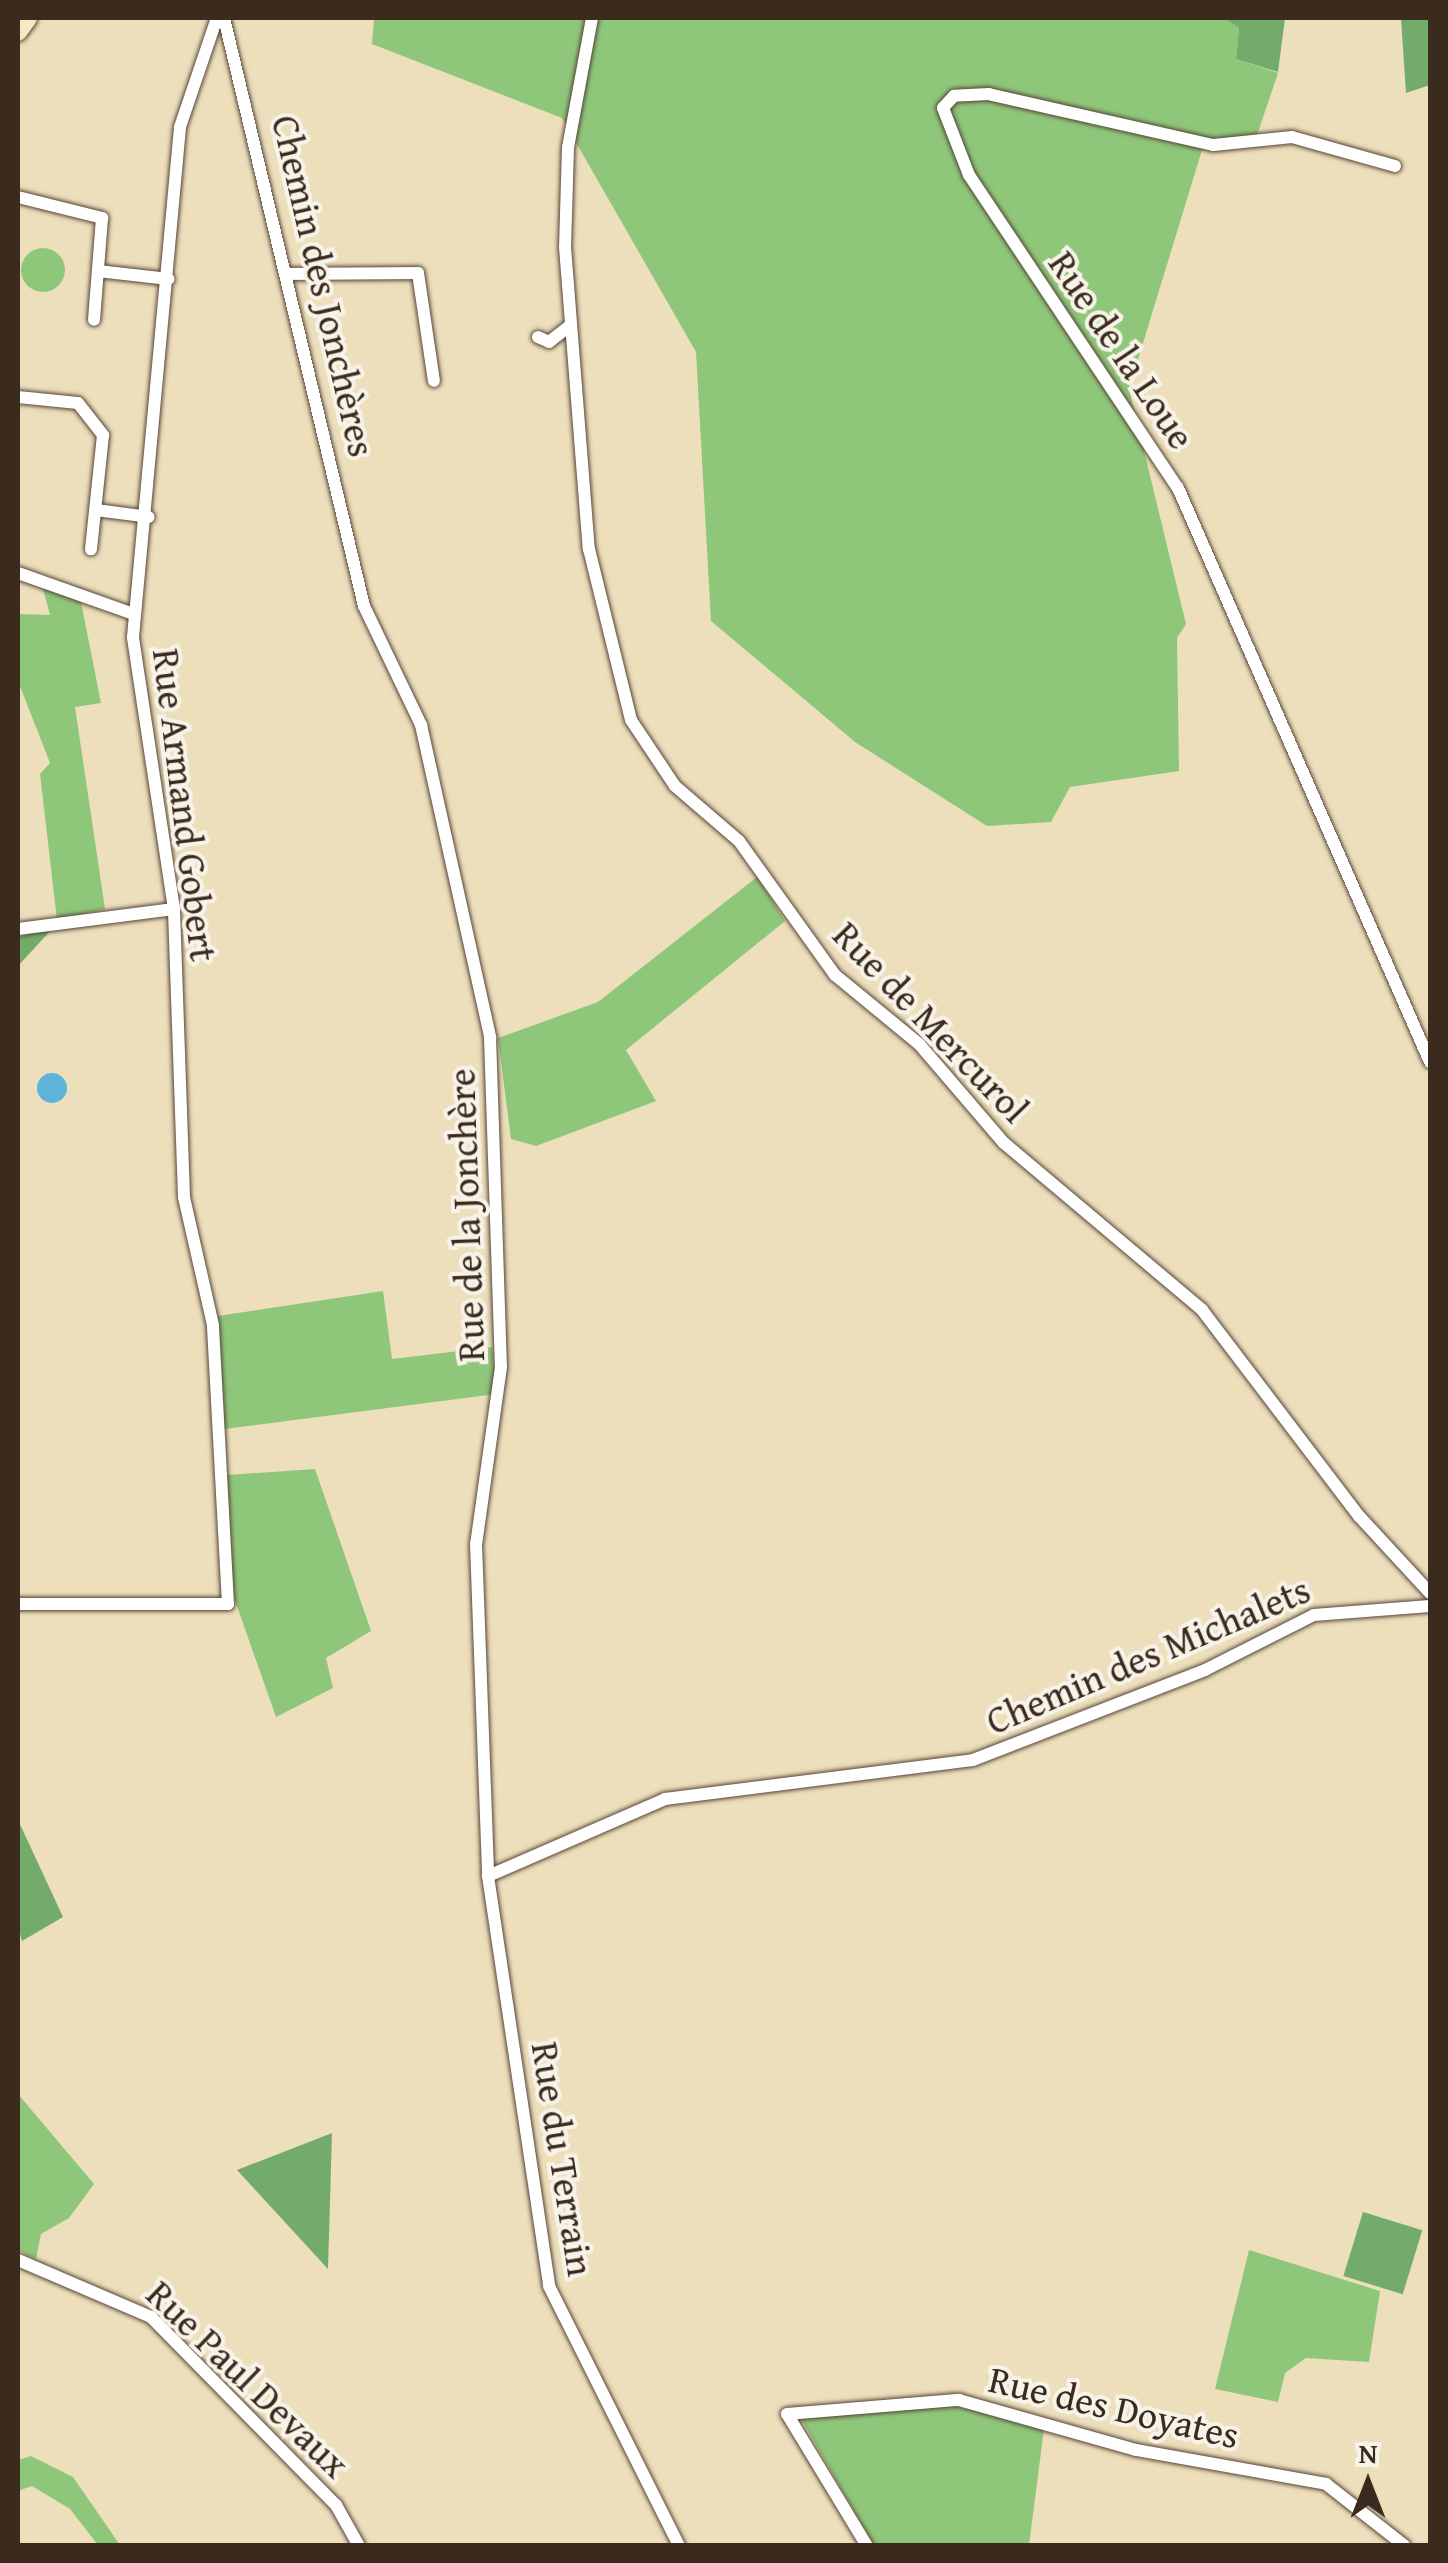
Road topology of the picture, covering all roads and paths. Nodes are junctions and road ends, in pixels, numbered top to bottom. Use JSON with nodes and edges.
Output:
{"nodes":[{"id":1,"x":28,"y":18,"type":"edge"},
{"id":2,"x":220,"y":18,"type":"edge"},
{"id":3,"x":592,"y":18,"type":"edge"},
{"id":4,"x":18,"y":32,"type":"edge"},
{"id":5,"x":1394,"y":166,"type":"dead end"},
{"id":6,"x":18,"y":197,"type":"edge"},
{"id":7,"x":98,"y":270,"type":"junction"},
{"id":8,"x":287,"y":274,"type":"junction"},
{"id":9,"x":169,"y":279,"type":"junction"},
{"id":10,"x":94,"y":320,"type":"dead end"},
{"id":11,"x":571,"y":325,"type":"junction"},
{"id":12,"x":538,"y":337,"type":"dead end"},
{"id":13,"x":434,"y":381,"type":"dead end"},
{"id":14,"x":18,"y":397,"type":"edge"},
{"id":15,"x":96,"y":510,"type":"junction"},
{"id":16,"x":148,"y":517,"type":"junction"},
{"id":17,"x":91,"y":549,"type":"dead end"},
{"id":18,"x":358,"y":572,"type":"joint"},
{"id":19,"x":18,"y":573,"type":"edge"},
{"id":20,"x":134,"y":614,"type":"junction"},
{"id":21,"x":174,"y":909,"type":"junction"},
{"id":22,"x":18,"y":929,"type":"edge"},
{"id":23,"x":1430,"y":1062,"type":"edge"},
{"id":24,"x":1430,"y":1593,"type":"edge"},
{"id":25,"x":18,"y":1604,"type":"edge"},
{"id":26,"x":1430,"y":1606,"type":"edge"},
{"id":27,"x":488,"y":1876,"type":"junction"},
{"id":28,"x":18,"y":2260,"type":"edge"},
{"id":29,"x":360,"y":2546,"type":"edge"},
{"id":30,"x":679,"y":2546,"type":"edge"},
{"id":31,"x":866,"y":2546,"type":"edge"},
{"id":32,"x":1405,"y":2546,"type":"edge"}],
"edges":[{"from":1,"to":4,"type":"main road"},
{"from":2,"to":8,"type":"street","name":"Chemin des Jonchères"},
{"from":2,"to":9,"type":"street","name":"Rue Armand Gobert"},
{"from":3,"to":11,"type":"street","name":"Rue de Mercurol"},
{"from":5,"to":23,"type":"street","name":"Rue de la Loue"},
{"from":6,"to":7,"type":"street"},
{"from":7,"to":9,"type":"street"},
{"from":7,"to":10,"type":"street"},
{"from":8,"to":13,"type":"street"},
{"from":8,"to":18,"type":"street","name":"Chemin des Jonchères"},
{"from":9,"to":16,"type":"street","name":"Rue Armand Gobert"},
{"from":11,"to":12,"type":"street"},
{"from":11,"to":24,"type":"street","name":"Rue de Mercurol"},
{"from":14,"to":15,"type":"street"},
{"from":15,"to":16,"type":"street"},
{"from":15,"to":17,"type":"street"},
{"from":16,"to":20,"type":"street","name":"Rue Armand Gobert"},
{"from":18,"to":27,"type":"street","name":"Rue de la Jonchère"},
{"from":19,"to":20,"type":"street"},
{"from":20,"to":21,"type":"street","name":"Rue Armand Gobert"},
{"from":21,"to":22,"type":"street"},
{"from":21,"to":25,"type":"street","name":"Rue Armand Gobert"},
{"from":26,"to":27,"type":"street","name":"Chemin des Michalets"},
{"from":27,"to":30,"type":"street","name":"Rue du Terrain"},
{"from":28,"to":29,"type":"street","name":"Rue Paul Devaux"},
{"from":31,"to":32,"type":"street","name":"Rue des Doyates"}]}
